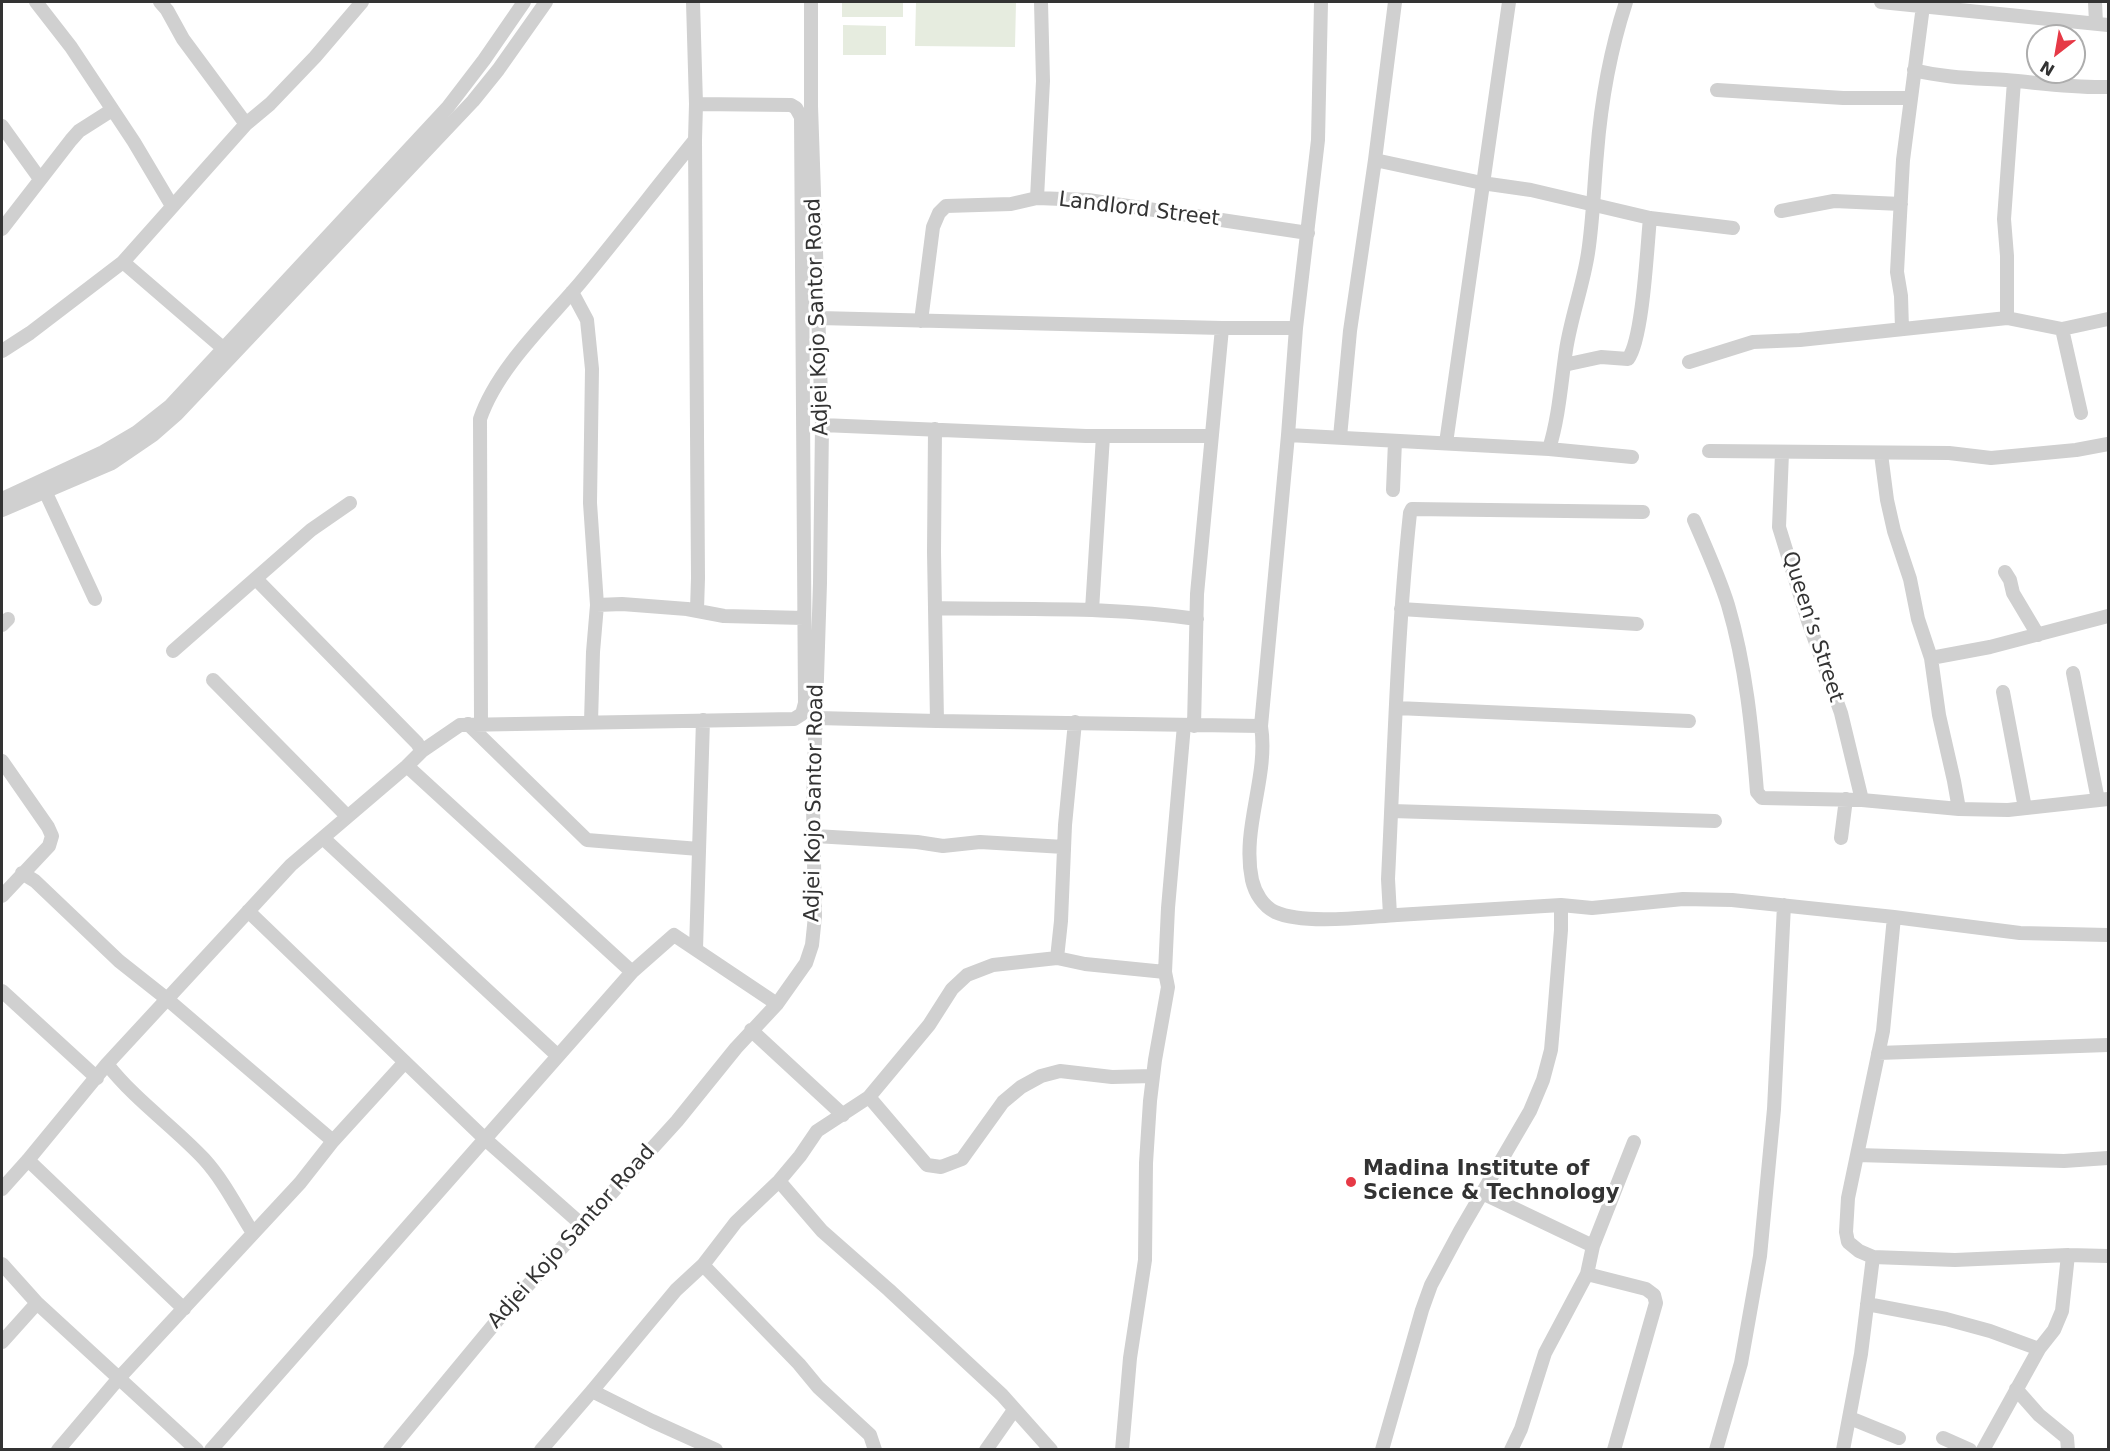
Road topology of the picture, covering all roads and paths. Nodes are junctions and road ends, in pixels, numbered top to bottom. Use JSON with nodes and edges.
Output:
{"nodes":[{"id":1,"x":36,"y":2,"type":"edge"},
{"id":2,"x":362,"y":2,"type":"edge"},
{"id":3,"x":524,"y":2,"type":"edge"},
{"id":4,"x":546,"y":2,"type":"edge"},
{"id":5,"x":693,"y":2,"type":"edge"},
{"id":6,"x":811,"y":2,"type":"edge"},
{"id":7,"x":1041,"y":2,"type":"edge"},
{"id":8,"x":1321,"y":2,"type":"edge"},
{"id":9,"x":1395,"y":2,"type":"edge"},
{"id":10,"x":1509,"y":2,"type":"edge"},
{"id":11,"x":1626,"y":2,"type":"edge"},
{"id":12,"x":1881,"y":2,"type":"edge"},
{"id":13,"x":2095,"y":2,"type":"edge"},
{"id":14,"x":168,"y":4,"type":"edge"},
{"id":15,"x":1929,"y":5,"type":"edge"},
{"id":16,"x":2102,"y":24,"type":"edge"},
{"id":17,"x":1914,"y":70,"type":"junction"},
{"id":18,"x":2014,"y":81,"type":"junction"},
{"id":19,"x":2109,"y":87,"type":"edge"},
{"id":20,"x":1717,"y":90,"type":"dead end"},
{"id":21,"x":1910,"y":98,"type":"junction"},
{"id":22,"x":696,"y":104,"type":"junction"},
{"id":23,"x":112,"y":110,"type":"junction"},
{"id":24,"x":246,"y":124,"type":"junction"},
{"id":25,"x":2,"y":126,"type":"edge"},
{"id":26,"x":695,"y":140,"type":"junction"},
{"id":27,"x":1375,"y":160,"type":"junction"},
{"id":28,"x":40,"y":179,"type":"junction"},
{"id":29,"x":1482,"y":183,"type":"junction"},
{"id":30,"x":1037,"y":198,"type":"junction"},
{"id":31,"x":1593,"y":204,"type":"junction"},
{"id":32,"x":1900,"y":204,"type":"junction"},
{"id":33,"x":172,"y":207,"type":"junction"},
{"id":34,"x":1781,"y":211,"type":"dead end"},
{"id":35,"x":1650,"y":218,"type":"junction"},
{"id":36,"x":1733,"y":228,"type":"dead end"},
{"id":37,"x":2,"y":229,"type":"edge"},
{"id":38,"x":1308,"y":233,"type":"junction"},
{"id":39,"x":123,"y":262,"type":"junction"},
{"id":40,"x":572,"y":292,"type":"junction"},
{"id":41,"x":819,"y":318,"type":"junction"},
{"id":42,"x":2007,"y":318,"type":"junction"},
{"id":43,"x":2109,"y":319,"type":"edge"},
{"id":44,"x":921,"y":321,"type":"junction"},
{"id":45,"x":1222,"y":328,"type":"junction"},
{"id":46,"x":1296,"y":328,"type":"junction"},
{"id":47,"x":1902,"y":329,"type":"junction"},
{"id":48,"x":2062,"y":329,"type":"junction"},
{"id":49,"x":224,"y":349,"type":"junction"},
{"id":50,"x":2,"y":351,"type":"edge"},
{"id":51,"x":1689,"y":362,"type":"dead end"},
{"id":52,"x":1564,"y":365,"type":"junction"},
{"id":53,"x":2081,"y":413,"type":"dead end"},
{"id":54,"x":822,"y":425,"type":"junction"},
{"id":55,"x":935,"y":429,"type":"junction"},
{"id":56,"x":1288,"y":435,"type":"junction"},
{"id":57,"x":1103,"y":436,"type":"junction"},
{"id":58,"x":1211,"y":436,"type":"junction"},
{"id":59,"x":1340,"y":437,"type":"junction"},
{"id":60,"x":1395,"y":441,"type":"junction"},
{"id":61,"x":1446,"y":443,"type":"junction"},
{"id":62,"x":2109,"y":444,"type":"edge"},
{"id":63,"x":1549,"y":449,"type":"junction"},
{"id":64,"x":1709,"y":451,"type":"dead end"},
{"id":65,"x":1782,"y":453,"type":"junction"},
{"id":66,"x":1881,"y":454,"type":"junction"},
{"id":67,"x":1632,"y":457,"type":"dead end"},
{"id":68,"x":1393,"y":490,"type":"dead end"},
{"id":69,"x":45,"y":491,"type":"junction"},
{"id":70,"x":2,"y":499,"type":"edge"},
{"id":71,"x":350,"y":503,"type":"dead end"},
{"id":72,"x":2,"y":510,"type":"edge"},
{"id":73,"x":1643,"y":512,"type":"dead end"},
{"id":74,"x":1694,"y":520,"type":"dead end"},
{"id":75,"x":2005,"y":572,"type":"dead end"},
{"id":76,"x":256,"y":579,"type":"junction"},
{"id":77,"x":95,"y":599,"type":"dead end"},
{"id":78,"x":597,"y":605,"type":"junction"},
{"id":79,"x":936,"y":608,"type":"junction"},
{"id":80,"x":1401,"y":609,"type":"junction"},
{"id":81,"x":697,"y":610,"type":"junction"},
{"id":82,"x":1092,"y":610,"type":"junction"},
{"id":83,"x":2109,"y":616,"type":"edge"},
{"id":84,"x":804,"y":618,"type":"junction"},
{"id":85,"x":1197,"y":619,"type":"junction"},
{"id":86,"x":1637,"y":624,"type":"dead end"},
{"id":87,"x":2038,"y":634,"type":"junction"},
{"id":88,"x":173,"y":651,"type":"dead end"},
{"id":89,"x":1930,"y":658,"type":"junction"},
{"id":90,"x":2073,"y":673,"type":"dead end"},
{"id":91,"x":213,"y":680,"type":"dead end"},
{"id":92,"x":2003,"y":692,"type":"dead end"},
{"id":93,"x":1397,"y":708,"type":"junction"},
{"id":94,"x":817,"y":717,"type":"junction"},
{"id":95,"x":703,"y":720,"type":"junction"},
{"id":96,"x":936,"y":721,"type":"junction"},
{"id":97,"x":1689,"y":721,"type":"dead end"},
{"id":98,"x":591,"y":722,"type":"junction"},
{"id":99,"x":1075,"y":722,"type":"junction"},
{"id":100,"x":475,"y":724,"type":"junction"},
{"id":101,"x":1189,"y":725,"type":"junction"},
{"id":102,"x":1261,"y":726,"type":"junction"},
{"id":103,"x":422,"y":751,"type":"junction"},
{"id":104,"x":2,"y":761,"type":"edge"},
{"id":105,"x":408,"y":766,"type":"junction"},
{"id":106,"x":1846,"y":800,"type":"junction"},
{"id":107,"x":1862,"y":800,"type":"junction"},
{"id":108,"x":2103,"y":800,"type":"edge"},
{"id":109,"x":2025,"y":808,"type":"junction"},
{"id":110,"x":1959,"y":809,"type":"junction"},
{"id":111,"x":1392,"y":812,"type":"junction"},
{"id":112,"x":347,"y":816,"type":"junction"},
{"id":113,"x":1715,"y":821,"type":"dead end"},
{"id":114,"x":815,"y":836,"type":"junction"},
{"id":115,"x":323,"y":838,"type":"junction"},
{"id":116,"x":1841,"y":838,"type":"dead end"},
{"id":117,"x":1064,"y":847,"type":"junction"},
{"id":118,"x":699,"y":849,"type":"junction"},
{"id":119,"x":22,"y":873,"type":"junction"},
{"id":120,"x":2,"y":896,"type":"edge"},
{"id":121,"x":1561,"y":905,"type":"junction"},
{"id":122,"x":1784,"y":905,"type":"junction"},
{"id":123,"x":249,"y":911,"type":"junction"},
{"id":124,"x":1390,"y":915,"type":"junction"},
{"id":125,"x":1894,"y":916,"type":"junction"},
{"id":126,"x":2109,"y":935,"type":"edge"},
{"id":127,"x":696,"y":949,"type":"junction"},
{"id":128,"x":1057,"y":958,"type":"junction"},
{"id":129,"x":632,"y":972,"type":"junction"},
{"id":130,"x":1165,"y":972,"type":"junction"},
{"id":131,"x":2,"y":991,"type":"edge"},
{"id":132,"x":167,"y":999,"type":"junction"},
{"id":133,"x":777,"y":1005,"type":"junction"},
{"id":134,"x":752,"y":1030,"type":"junction"},
{"id":135,"x":2109,"y":1046,"type":"edge"},
{"id":136,"x":1878,"y":1053,"type":"junction"},
{"id":137,"x":558,"y":1056,"type":"junction"},
{"id":138,"x":405,"y":1062,"type":"junction"},
{"id":139,"x":107,"y":1064,"type":"junction"},
{"id":140,"x":1153,"y":1076,"type":"junction"},
{"id":141,"x":97,"y":1078,"type":"junction"},
{"id":142,"x":869,"y":1097,"type":"junction"},
{"id":143,"x":843,"y":1115,"type":"junction"},
{"id":144,"x":485,"y":1139,"type":"junction"},
{"id":145,"x":333,"y":1142,"type":"junction"},
{"id":146,"x":1634,"y":1142,"type":"dead end"},
{"id":147,"x":1857,"y":1155,"type":"junction"},
{"id":148,"x":2109,"y":1158,"type":"edge"},
{"id":149,"x":28,"y":1160,"type":"junction"},
{"id":150,"x":779,"y":1181,"type":"junction"},
{"id":151,"x":2,"y":1189,"type":"edge"},
{"id":152,"x":1482,"y":1193,"type":"junction"},
{"id":153,"x":581,"y":1224,"type":"junction"},
{"id":154,"x":253,"y":1233,"type":"junction"},
{"id":155,"x":1593,"y":1246,"type":"junction"},
{"id":156,"x":2068,"y":1255,"type":"junction"},
{"id":157,"x":2109,"y":1256,"type":"edge"},
{"id":158,"x":1873,"y":1257,"type":"junction"},
{"id":159,"x":2,"y":1264,"type":"edge"},
{"id":160,"x":703,"y":1265,"type":"junction"},
{"id":161,"x":1587,"y":1274,"type":"junction"},
{"id":162,"x":37,"y":1303,"type":"junction"},
{"id":163,"x":1867,"y":1304,"type":"junction"},
{"id":164,"x":184,"y":1309,"type":"junction"},
{"id":165,"x":2,"y":1342,"type":"edge"},
{"id":166,"x":2039,"y":1349,"type":"junction"},
{"id":167,"x":119,"y":1378,"type":"junction"},
{"id":168,"x":2016,"y":1389,"type":"junction"},
{"id":169,"x":592,"y":1391,"type":"junction"},
{"id":170,"x":1014,"y":1410,"type":"junction"},
{"id":171,"x":1850,"y":1418,"type":"junction"},
{"id":172,"x":1899,"y":1438,"type":"dead end"},
{"id":173,"x":1943,"y":1438,"type":"dead end"},
{"id":174,"x":58,"y":1449,"type":"edge"},
{"id":175,"x":197,"y":1449,"type":"edge"},
{"id":176,"x":211,"y":1449,"type":"edge"},
{"id":177,"x":390,"y":1449,"type":"edge"},
{"id":178,"x":541,"y":1449,"type":"edge"},
{"id":179,"x":716,"y":1449,"type":"edge"},
{"id":180,"x":875,"y":1449,"type":"edge"},
{"id":181,"x":986,"y":1449,"type":"edge"},
{"id":182,"x":1051,"y":1449,"type":"edge"},
{"id":183,"x":1122,"y":1449,"type":"edge"},
{"id":184,"x":1382,"y":1449,"type":"edge"},
{"id":185,"x":1511,"y":1449,"type":"edge"},
{"id":186,"x":1614,"y":1449,"type":"edge"},
{"id":187,"x":1716,"y":1449,"type":"edge"},
{"id":188,"x":1843,"y":1449,"type":"edge"},
{"id":189,"x":1970,"y":1449,"type":"edge"},
{"id":190,"x":1983,"y":1449,"type":"edge"},
{"id":191,"x":2068,"y":1449,"type":"edge"}],
"edges":[{"from":1,"to":23,"type":"street"},
{"from":2,"to":24,"type":"street"},
{"from":3,"to":49,"type":"street"},
{"from":4,"to":69,"type":"street"},
{"from":5,"to":22,"type":"street"},
{"from":6,"to":41,"type":"street","name":"Adjei Kojo Santor Road"},
{"from":7,"to":30,"type":"street"},
{"from":8,"to":38,"type":"street"},
{"from":9,"to":27,"type":"street"},
{"from":10,"to":29,"type":"street"},
{"from":11,"to":31,"type":"street"},
{"from":12,"to":15,"type":"street"},
{"from":13,"to":16,"type":"street"},
{"from":14,"to":24,"type":"street"},
{"from":15,"to":16,"type":"street"},
{"from":15,"to":17,"type":"street"},
{"from":17,"to":18,"type":"street"},
{"from":17,"to":21,"type":"street"},
{"from":18,"to":19,"type":"street"},
{"from":18,"to":42,"type":"street"},
{"from":20,"to":21,"type":"street"},
{"from":21,"to":32,"type":"street"},
{"from":22,"to":26,"type":"street"},
{"from":22,"to":84,"type":"street"},
{"from":23,"to":28,"type":"street"},
{"from":23,"to":33,"type":"street"},
{"from":24,"to":33,"type":"street"},
{"from":25,"to":28,"type":"street"},
{"from":26,"to":40,"type":"street"},
{"from":26,"to":81,"type":"street"},
{"from":27,"to":29,"type":"street"},
{"from":27,"to":59,"type":"street"},
{"from":28,"to":37,"type":"street"},
{"from":29,"to":31,"type":"street"},
{"from":29,"to":61,"type":"street"},
{"from":30,"to":38,"type":"street","name":"Landlord Street"},
{"from":30,"to":44,"type":"street","name":"Landlord Street"},
{"from":31,"to":35,"type":"street"},
{"from":31,"to":52,"type":"street"},
{"from":32,"to":34,"type":"street"},
{"from":32,"to":47,"type":"street"},
{"from":33,"to":39,"type":"street"},
{"from":35,"to":36,"type":"street"},
{"from":35,"to":52,"type":"street"},
{"from":38,"to":46,"type":"street"},
{"from":39,"to":49,"type":"street"},
{"from":39,"to":50,"type":"street"},
{"from":40,"to":78,"type":"street"},
{"from":40,"to":100,"type":"street"},
{"from":41,"to":44,"type":"street"},
{"from":41,"to":54,"type":"street","name":"Adjei Kojo Santor Road"},
{"from":42,"to":47,"type":"street"},
{"from":42,"to":48,"type":"street"},
{"from":43,"to":48,"type":"street"},
{"from":44,"to":45,"type":"street"},
{"from":45,"to":46,"type":"street"},
{"from":45,"to":58,"type":"street"},
{"from":46,"to":56,"type":"street"},
{"from":47,"to":51,"type":"street"},
{"from":48,"to":53,"type":"street"},
{"from":49,"to":70,"type":"street"},
{"from":52,"to":63,"type":"street"},
{"from":54,"to":55,"type":"street"},
{"from":54,"to":94,"type":"street","name":"Adjei Kojo Santor Road"},
{"from":55,"to":57,"type":"street"},
{"from":55,"to":79,"type":"street"},
{"from":56,"to":59,"type":"street"},
{"from":56,"to":102,"type":"street"},
{"from":57,"to":58,"type":"street"},
{"from":57,"to":82,"type":"street"},
{"from":58,"to":85,"type":"street"},
{"from":59,"to":60,"type":"street"},
{"from":60,"to":61,"type":"street"},
{"from":60,"to":68,"type":"street"},
{"from":61,"to":63,"type":"street"},
{"from":62,"to":66,"type":"street"},
{"from":63,"to":67,"type":"street"},
{"from":64,"to":65,"type":"street"},
{"from":65,"to":66,"type":"street"},
{"from":65,"to":107,"type":"street","name":"Queen’s Street"},
{"from":66,"to":89,"type":"street"},
{"from":69,"to":72,"type":"street"},
{"from":69,"to":77,"type":"street"},
{"from":71,"to":76,"type":"street"},
{"from":73,"to":80,"type":"street"},
{"from":74,"to":106,"type":"street"},
{"from":75,"to":87,"type":"street"},
{"from":76,"to":88,"type":"street"},
{"from":76,"to":103,"type":"street"},
{"from":78,"to":81,"type":"street"},
{"from":78,"to":98,"type":"street"},
{"from":79,"to":82,"type":"street"},
{"from":79,"to":96,"type":"street"},
{"from":80,"to":86,"type":"street"},
{"from":80,"to":93,"type":"street"},
{"from":81,"to":84,"type":"street"},
{"from":82,"to":85,"type":"street"},
{"from":83,"to":87,"type":"street"},
{"from":84,"to":95,"type":"street"},
{"from":85,"to":101,"type":"street"},
{"from":87,"to":89,"type":"street"},
{"from":89,"to":110,"type":"street"},
{"from":90,"to":108,"type":"street"},
{"from":91,"to":112,"type":"street"},
{"from":92,"to":109,"type":"street"},
{"from":93,"to":97,"type":"street"},
{"from":93,"to":111,"type":"street"},
{"from":94,"to":96,"type":"street"},
{"from":94,"to":114,"type":"street","name":"Adjei Kojo Santor Road"},
{"from":95,"to":98,"type":"street"},
{"from":95,"to":118,"type":"street"},
{"from":96,"to":99,"type":"street"},
{"from":98,"to":100,"type":"street"},
{"from":99,"to":101,"type":"street"},
{"from":99,"to":117,"type":"street"},
{"from":100,"to":103,"type":"street"},
{"from":100,"to":118,"type":"street"},
{"from":101,"to":102,"type":"street"},
{"from":101,"to":130,"type":"street"},
{"from":102,"to":124,"type":"street"},
{"from":103,"to":105,"type":"street"},
{"from":104,"to":119,"type":"street"},
{"from":105,"to":112,"type":"street"},
{"from":105,"to":129,"type":"street"},
{"from":106,"to":107,"type":"street"},
{"from":106,"to":116,"type":"street"},
{"from":107,"to":110,"type":"street"},
{"from":108,"to":109,"type":"street"},
{"from":109,"to":110,"type":"street"},
{"from":111,"to":113,"type":"street"},
{"from":111,"to":124,"type":"street"},
{"from":112,"to":115,"type":"street"},
{"from":114,"to":117,"type":"street"},
{"from":114,"to":133,"type":"street","name":"Adjei Kojo Santor Road"},
{"from":115,"to":123,"type":"street"},
{"from":115,"to":137,"type":"street"},
{"from":117,"to":128,"type":"street"},
{"from":118,"to":127,"type":"street"},
{"from":119,"to":120,"type":"street"},
{"from":119,"to":132,"type":"street"},
{"from":121,"to":122,"type":"street"},
{"from":121,"to":124,"type":"street"},
{"from":121,"to":152,"type":"street"},
{"from":122,"to":125,"type":"street"},
{"from":122,"to":187,"type":"street"},
{"from":123,"to":132,"type":"street"},
{"from":123,"to":138,"type":"street"},
{"from":125,"to":126,"type":"street"},
{"from":125,"to":136,"type":"street"},
{"from":127,"to":129,"type":"street"},
{"from":127,"to":133,"type":"street"},
{"from":128,"to":130,"type":"street"},
{"from":128,"to":142,"type":"street"},
{"from":129,"to":137,"type":"street"},
{"from":130,"to":140,"type":"street"},
{"from":131,"to":141,"type":"street"},
{"from":132,"to":139,"type":"street"},
{"from":132,"to":145,"type":"street"},
{"from":133,"to":134,"type":"street","name":"Adjei Kojo Santor Road"},
{"from":134,"to":143,"type":"street"},
{"from":134,"to":153,"type":"street","name":"Adjei Kojo Santor Road"},
{"from":135,"to":136,"type":"street"},
{"from":136,"to":147,"type":"street"},
{"from":137,"to":144,"type":"street"},
{"from":138,"to":144,"type":"street"},
{"from":138,"to":145,"type":"street"},
{"from":139,"to":141,"type":"street"},
{"from":139,"to":154,"type":"street"},
{"from":140,"to":142,"type":"street"},
{"from":140,"to":183,"type":"street"},
{"from":141,"to":149,"type":"street"},
{"from":142,"to":143,"type":"street"},
{"from":143,"to":150,"type":"street"},
{"from":144,"to":153,"type":"street"},
{"from":144,"to":176,"type":"street"},
{"from":145,"to":154,"type":"street"},
{"from":146,"to":155,"type":"street"},
{"from":147,"to":148,"type":"street"},
{"from":147,"to":158,"type":"street"},
{"from":149,"to":151,"type":"street"},
{"from":149,"to":164,"type":"street"},
{"from":150,"to":160,"type":"street"},
{"from":150,"to":170,"type":"street"},
{"from":152,"to":155,"type":"street"},
{"from":152,"to":184,"type":"street"},
{"from":153,"to":177,"type":"street","name":"Adjei Kojo Santor Road"},
{"from":154,"to":164,"type":"street"},
{"from":155,"to":161,"type":"street"},
{"from":156,"to":157,"type":"street"},
{"from":156,"to":158,"type":"street"},
{"from":156,"to":166,"type":"street"},
{"from":158,"to":163,"type":"street"},
{"from":159,"to":162,"type":"street"},
{"from":160,"to":169,"type":"street"},
{"from":160,"to":180,"type":"street"},
{"from":161,"to":185,"type":"street"},
{"from":161,"to":186,"type":"street"},
{"from":162,"to":165,"type":"street"},
{"from":162,"to":167,"type":"street"},
{"from":163,"to":166,"type":"street"},
{"from":163,"to":171,"type":"street"},
{"from":164,"to":167,"type":"street"},
{"from":166,"to":168,"type":"street"},
{"from":167,"to":174,"type":"street"},
{"from":167,"to":175,"type":"street"},
{"from":168,"to":190,"type":"street"},
{"from":168,"to":191,"type":"street"},
{"from":169,"to":178,"type":"street"},
{"from":169,"to":179,"type":"street"},
{"from":170,"to":181,"type":"street"},
{"from":170,"to":182,"type":"street"},
{"from":171,"to":172,"type":"street"},
{"from":171,"to":188,"type":"street"},
{"from":173,"to":189,"type":"street"}]}
